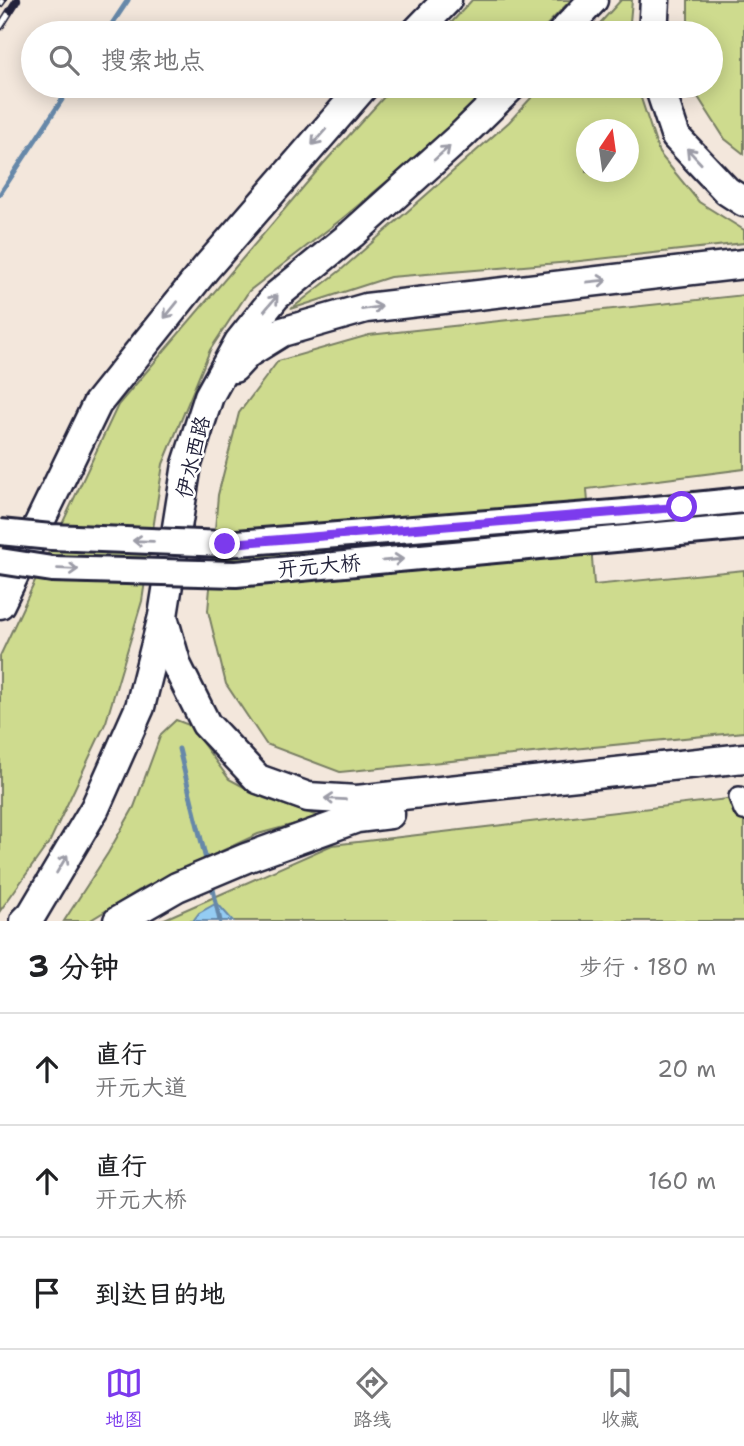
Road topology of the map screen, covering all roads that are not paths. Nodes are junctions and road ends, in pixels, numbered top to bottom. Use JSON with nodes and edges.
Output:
{"nodes":[{"id":1,"x":447,"y":0,"type":"edge"},
{"id":2,"x":593,"y":0,"type":"edge"},
{"id":3,"x":655,"y":0,"type":"edge"},
{"id":4,"x":427,"y":21,"type":"edge"},
{"id":5,"x":573,"y":21,"type":"edge"},
{"id":6,"x":654,"y":21,"type":"edge"},
{"id":7,"x":354,"y":98,"type":"edge"},
{"id":8,"x":500,"y":98,"type":"edge"},
{"id":9,"x":663,"y":98,"type":"edge"},
{"id":10,"x":744,"y":202,"type":"edge"},
{"id":11,"x":744,"y":264,"type":"edge"},
{"id":12,"x":209,"y":396,"type":"junction"},
{"id":13,"x":744,"y":500,"type":"edge"},
{"id":14,"x":744,"y":527,"type":"edge"},
{"id":15,"x":0,"y":532,"type":"edge"},
{"id":16,"x":0,"y":561,"type":"edge"},
{"id":17,"x":0,"y":604,"type":"edge"},
{"id":18,"x":163,"y":616,"type":"junction"},
{"id":19,"x":744,"y":758,"type":"edge"},
{"id":20,"x":742,"y":794,"type":"edge"},
{"id":21,"x":25,"y":921,"type":"edge"},
{"id":22,"x":118,"y":921,"type":"edge"}],
"edges":[{"from":1,"to":4,"type":"highway"},
{"from":2,"to":5,"type":"highway"},
{"from":3,"to":6,"type":"highway"},
{"from":7,"to":17,"type":"highway","one_way":true},
{"from":12,"to":8,"type":"highway","name":"伊水西路","one_way":true},
{"from":10,"to":9,"type":"highway","one_way":true},
{"from":12,"to":11,"type":"highway","one_way":true},
{"from":12,"to":18,"type":"highway","name":"伊水西路"},
{"from":13,"to":15,"type":"main road","name":"开元大桥","one_way":true,"bridge":true},
{"from":16,"to":14,"type":"main road","name":"开元大桥","one_way":true,"bridge":true},
{"from":19,"to":18,"type":"highway","one_way":true},
{"from":21,"to":18,"type":"highway","name":"伊水西路","one_way":true},
{"from":20,"to":22,"type":"highway"}]}
